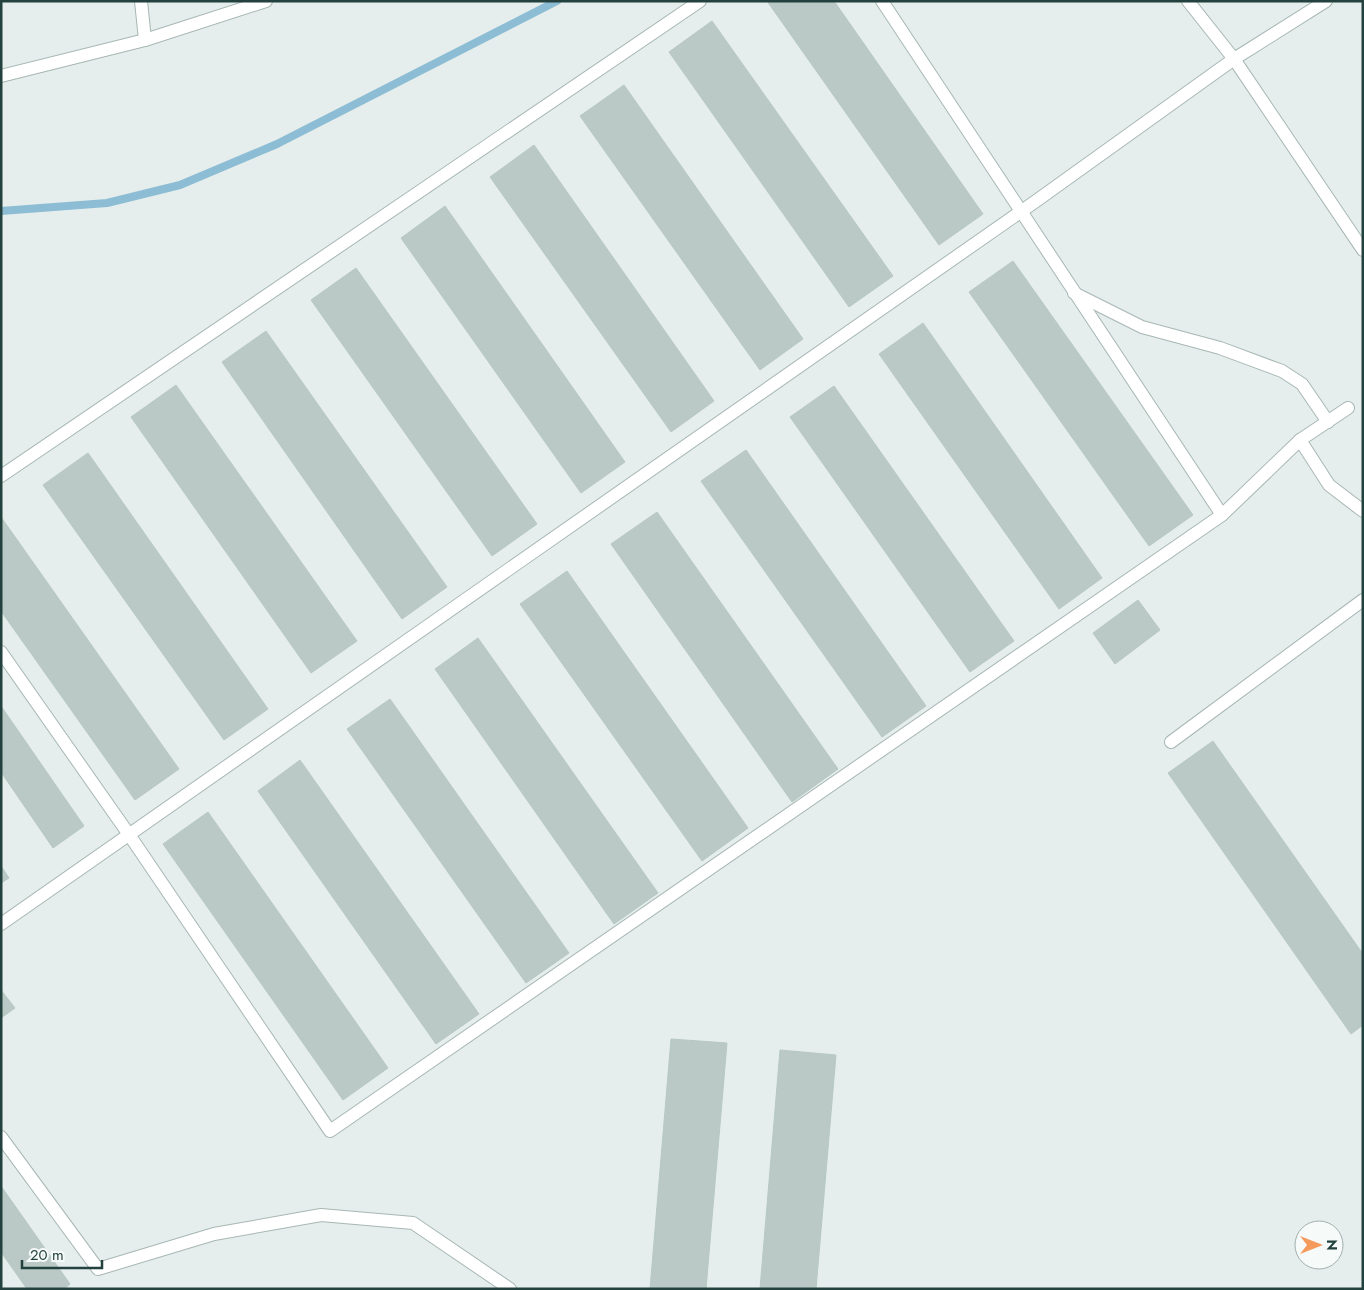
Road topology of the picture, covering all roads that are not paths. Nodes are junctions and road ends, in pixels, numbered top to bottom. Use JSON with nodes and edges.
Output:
{"nodes":[{"id":1,"x":141,"y":1,"type":"edge"},
{"id":2,"x":266,"y":1,"type":"edge"},
{"id":3,"x":700,"y":1,"type":"edge"},
{"id":4,"x":882,"y":1,"type":"edge"},
{"id":5,"x":1188,"y":1,"type":"edge"},
{"id":6,"x":1326,"y":1,"type":"edge"},
{"id":7,"x":144,"y":40,"type":"junction"},
{"id":8,"x":1234,"y":59,"type":"junction"},
{"id":9,"x":1,"y":76,"type":"edge"},
{"id":10,"x":1019,"y":212,"type":"junction"},
{"id":11,"x":1363,"y":250,"type":"edge"},
{"id":12,"x":1073,"y":293,"type":"junction"},
{"id":13,"x":1348,"y":408,"type":"dead end"},
{"id":14,"x":1328,"y":422,"type":"junction"},
{"id":15,"x":1300,"y":440,"type":"junction"},
{"id":16,"x":1,"y":476,"type":"edge"},
{"id":17,"x":1363,"y":511,"type":"edge"},
{"id":18,"x":1222,"y":516,"type":"junction"},
{"id":19,"x":1363,"y":600,"type":"edge"},
{"id":20,"x":1,"y":652,"type":"edge"},
{"id":21,"x":1171,"y":742,"type":"dead end"},
{"id":22,"x":130,"y":836,"type":"junction"},
{"id":23,"x":1,"y":924,"type":"edge"},
{"id":24,"x":1,"y":1137,"type":"edge"},
{"id":25,"x":510,"y":1289,"type":"edge"}],
"edges":[{"from":1,"to":7,"type":"lane"},
{"from":2,"to":7,"type":"lane"},
{"from":3,"to":16,"type":"lane"},
{"from":4,"to":10,"type":"lane"},
{"from":5,"to":8,"type":"lane"},
{"from":6,"to":8,"type":"lane"},
{"from":7,"to":9,"type":"lane"},
{"from":8,"to":10,"type":"lane"},
{"from":8,"to":11,"type":"lane"},
{"from":10,"to":12,"type":"lane"},
{"from":10,"to":22,"type":"lane"},
{"from":12,"to":14,"type":"lane"},
{"from":12,"to":18,"type":"lane"},
{"from":13,"to":14,"type":"lane"},
{"from":14,"to":15,"type":"lane"},
{"from":15,"to":17,"type":"lane"},
{"from":15,"to":18,"type":"lane"},
{"from":18,"to":22,"type":"lane"},
{"from":19,"to":21,"type":"lane"},
{"from":20,"to":22,"type":"lane"},
{"from":22,"to":23,"type":"lane"},
{"from":24,"to":25,"type":"lane"}]}
